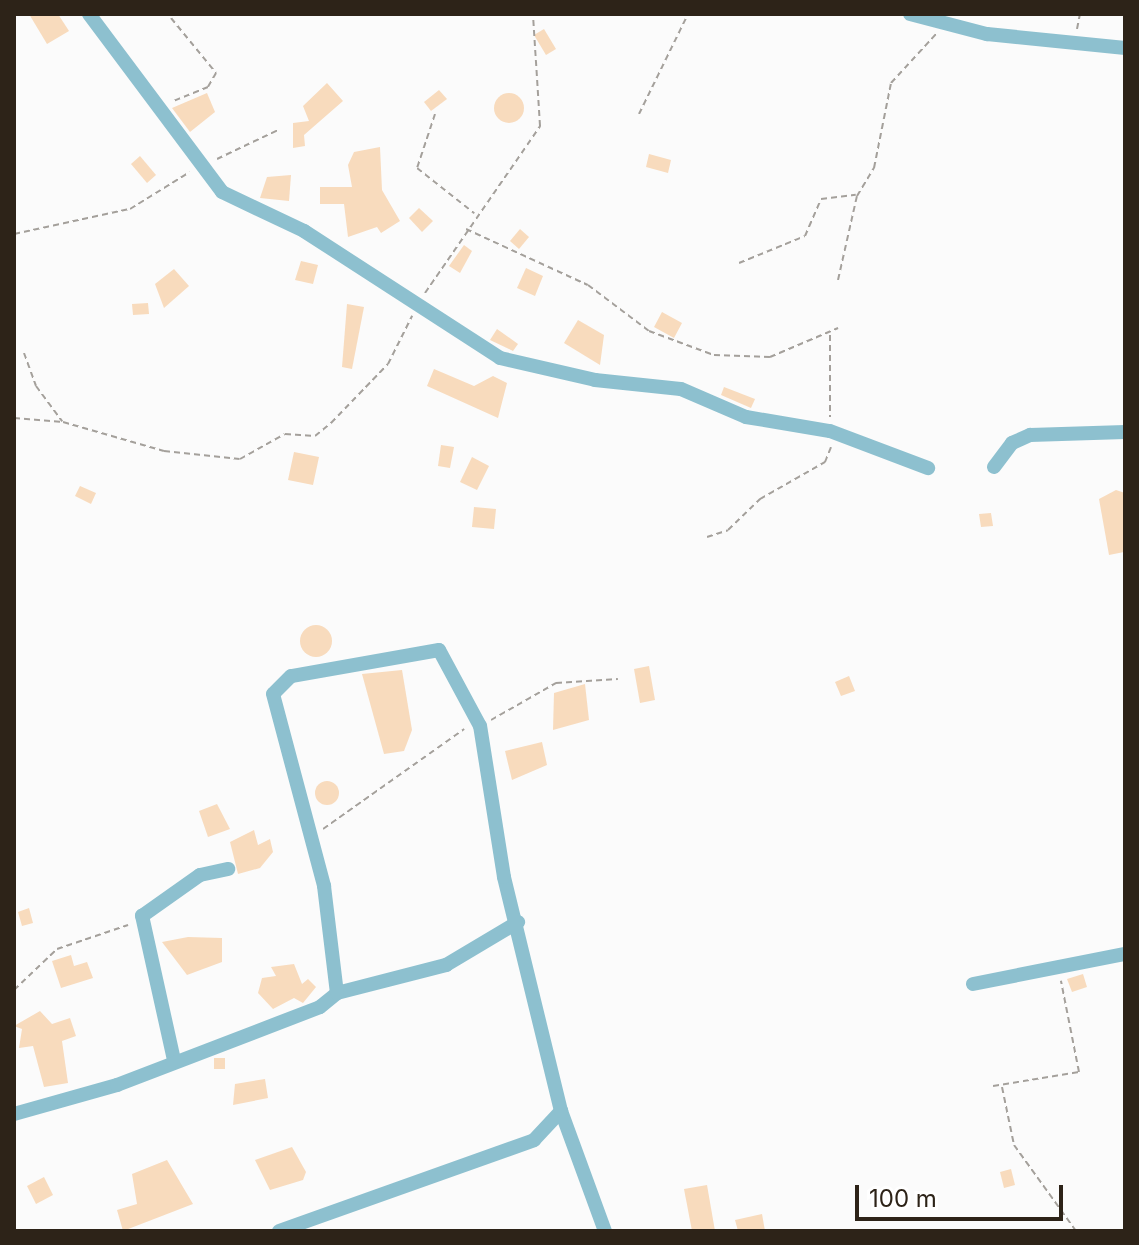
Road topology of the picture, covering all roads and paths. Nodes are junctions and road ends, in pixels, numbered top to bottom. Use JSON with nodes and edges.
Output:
{"nodes":[{"id":1,"x":89,"y":14,"type":"edge"},
{"id":2,"x":533,"y":14,"type":"edge"},
{"id":3,"x":688,"y":14,"type":"edge"},
{"id":4,"x":910,"y":14,"type":"edge"},
{"id":5,"x":171,"y":18,"type":"dead end"},
{"id":6,"x":949,"y":23,"type":"junction"},
{"id":7,"x":1125,"y":48,"type":"edge"},
{"id":8,"x":159,"y":110,"type":"junction"},
{"id":9,"x":435,"y":114,"type":"dead end"},
{"id":10,"x":639,"y":114,"type":"dead end"},
{"id":11,"x":278,"y":130,"type":"dead end"},
{"id":12,"x":204,"y":165,"type":"junction"},
{"id":13,"x":857,"y":196,"type":"junction"},
{"id":14,"x":475,"y":214,"type":"junction"},
{"id":15,"x":465,"y":229,"type":"junction"},
{"id":16,"x":14,"y":234,"type":"edge"},
{"id":17,"x":739,"y":263,"type":"dead end"},
{"id":18,"x":838,"y":280,"type":"dead end"},
{"id":19,"x":416,"y":308,"type":"junction"},
{"id":20,"x":838,"y":328,"type":"dead end"},
{"id":21,"x":830,"y":335,"type":"junction"},
{"id":22,"x":24,"y":353,"type":"dead end"},
{"id":23,"x":14,"y":418,"type":"edge"},
{"id":24,"x":63,"y":422,"type":"junction"},
{"id":25,"x":830,"y":431,"type":"junction"},
{"id":26,"x":1125,"y":432,"type":"edge"},
{"id":27,"x":994,"y":467,"type":"dead end"},
{"id":28,"x":928,"y":468,"type":"dead end"},
{"id":29,"x":707,"y":537,"type":"dead end"},
{"id":30,"x":618,"y":679,"type":"dead end"},
{"id":31,"x":478,"y":723,"type":"junction"},
{"id":32,"x":311,"y":841,"type":"junction"},
{"id":33,"x":228,"y":869,"type":"dead end"},
{"id":34,"x":142,"y":916,"type":"junction"},
{"id":35,"x":518,"y":922,"type":"junction"},
{"id":36,"x":502,"y":934,"type":"junction"},
{"id":37,"x":523,"y":944,"type":"junction"},
{"id":38,"x":1125,"y":954,"type":"edge"},
{"id":39,"x":1057,"y":969,"type":"junction"},
{"id":40,"x":973,"y":984,"type":"dead end"},
{"id":41,"x":14,"y":990,"type":"edge"},
{"id":42,"x":337,"y":993,"type":"junction"},
{"id":43,"x":174,"y":1060,"type":"junction"},
{"id":44,"x":993,"y":1086,"type":"dead end"},
{"id":45,"x":1002,"y":1086,"type":"junction"},
{"id":46,"x":561,"y":1111,"type":"junction"},
{"id":47,"x":14,"y":1114,"type":"edge"},
{"id":48,"x":279,"y":1231,"type":"edge"},
{"id":49,"x":605,"y":1231,"type":"edge"},
{"id":50,"x":1076,"y":1231,"type":"edge"}],
"edges":[{"from":1,"to":8,"type":"street"},
{"from":2,"to":14,"type":"path"},
{"from":3,"to":10,"type":"path"},
{"from":4,"to":6,"type":"street"},
{"from":5,"to":8,"type":"path"},
{"from":6,"to":7,"type":"street"},
{"from":6,"to":13,"type":"path"},
{"from":8,"to":12,"type":"street"},
{"from":9,"to":14,"type":"path"},
{"from":11,"to":12,"type":"path"},
{"from":12,"to":16,"type":"path"},
{"from":12,"to":19,"type":"street"},
{"from":13,"to":17,"type":"path"},
{"from":13,"to":18,"type":"path"},
{"from":14,"to":15,"type":"path"},
{"from":15,"to":19,"type":"path"},
{"from":15,"to":21,"type":"path"},
{"from":19,"to":24,"type":"path"},
{"from":19,"to":25,"type":"street"},
{"from":20,"to":21,"type":"path"},
{"from":21,"to":25,"type":"path"},
{"from":22,"to":24,"type":"path"},
{"from":23,"to":24,"type":"path"},
{"from":25,"to":28,"type":"street"},
{"from":25,"to":29,"type":"path"},
{"from":26,"to":27,"type":"street"},
{"from":30,"to":31,"type":"path"},
{"from":31,"to":32,"type":"path"},
{"from":31,"to":32,"type":"street"},
{"from":31,"to":35,"type":"street"},
{"from":32,"to":42,"type":"street"},
{"from":33,"to":34,"type":"street"},
{"from":34,"to":41,"type":"path"},
{"from":34,"to":43,"type":"street"},
{"from":35,"to":36,"type":"street"},
{"from":35,"to":37,"type":"street"},
{"from":36,"to":37,"type":"street"},
{"from":36,"to":42,"type":"street"},
{"from":37,"to":46,"type":"street"},
{"from":38,"to":39,"type":"street"},
{"from":39,"to":40,"type":"street"},
{"from":39,"to":45,"type":"path"},
{"from":42,"to":43,"type":"street"},
{"from":43,"to":47,"type":"street"},
{"from":44,"to":45,"type":"path"},
{"from":45,"to":50,"type":"path"},
{"from":46,"to":48,"type":"street"},
{"from":46,"to":49,"type":"street"}]}
